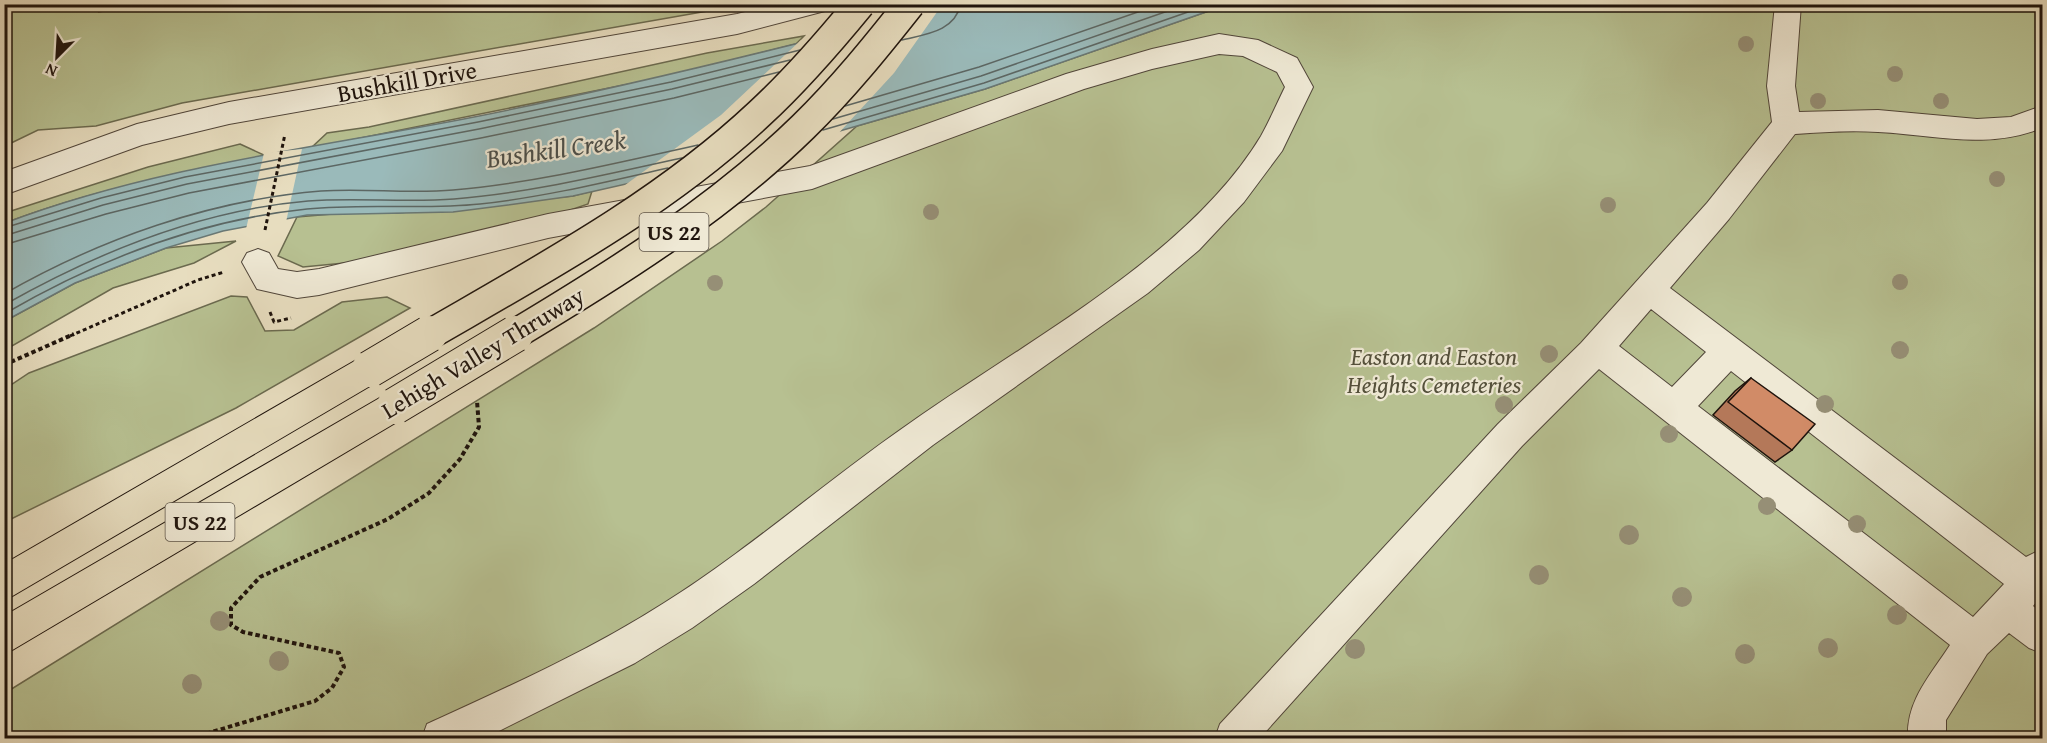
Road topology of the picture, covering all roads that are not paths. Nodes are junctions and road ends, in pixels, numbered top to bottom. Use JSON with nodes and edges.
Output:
{"nodes":[{"id":1,"x":816,"y":4,"type":"edge"},
{"id":2,"x":860,"y":4,"type":"edge"},
{"id":3,"x":910,"y":4,"type":"edge"},
{"id":4,"x":1788,"y":4,"type":"edge"},
{"id":5,"x":2043,"y":117,"type":"edge"},
{"id":6,"x":1787,"y":124,"type":"junction"},
{"id":7,"x":4,"y":184,"type":"edge"},
{"id":8,"x":263,"y":259,"type":"road end"},
{"id":9,"x":1648,"y":289,"type":"junction"},
{"id":10,"x":1597,"y":348,"type":"junction"},
{"id":11,"x":1729,"y":351,"type":"junction"},
{"id":12,"x":1674,"y":408,"type":"junction"},
{"id":13,"x":4,"y":584,"type":"edge"},
{"id":14,"x":2027,"y":586,"type":"edge"},
{"id":15,"x":2043,"y":635,"type":"edge"},
{"id":16,"x":4,"y":637,"type":"edge"},
{"id":17,"x":1974,"y":640,"type":"junction"},
{"id":18,"x":441,"y":738,"type":"edge"},
{"id":19,"x":1234,"y":738,"type":"edge"},
{"id":20,"x":1928,"y":738,"type":"edge"}],
"edges":[{"from":1,"to":7,"type":"street","name":"Bushkill Drive"},
{"from":2,"to":13,"type":"highway","name":"Lehigh Valley Thruway","number":"US 22","bridge":true},
{"from":3,"to":16,"type":"highway","name":"Lehigh Valley Thruway","number":"US 22","bridge":true},
{"from":4,"to":6,"type":"street"},
{"from":5,"to":6,"type":"street"},
{"from":6,"to":9,"type":"street"},
{"from":8,"to":18,"type":"street"},
{"from":9,"to":10,"type":"street"},
{"from":9,"to":11,"type":"street"},
{"from":10,"to":12,"type":"street"},
{"from":10,"to":19,"type":"street"},
{"from":11,"to":12,"type":"street"},
{"from":11,"to":14,"type":"street"},
{"from":12,"to":17,"type":"street"},
{"from":14,"to":15,"type":"street"},
{"from":14,"to":17,"type":"street"},
{"from":17,"to":20,"type":"street"}]}
